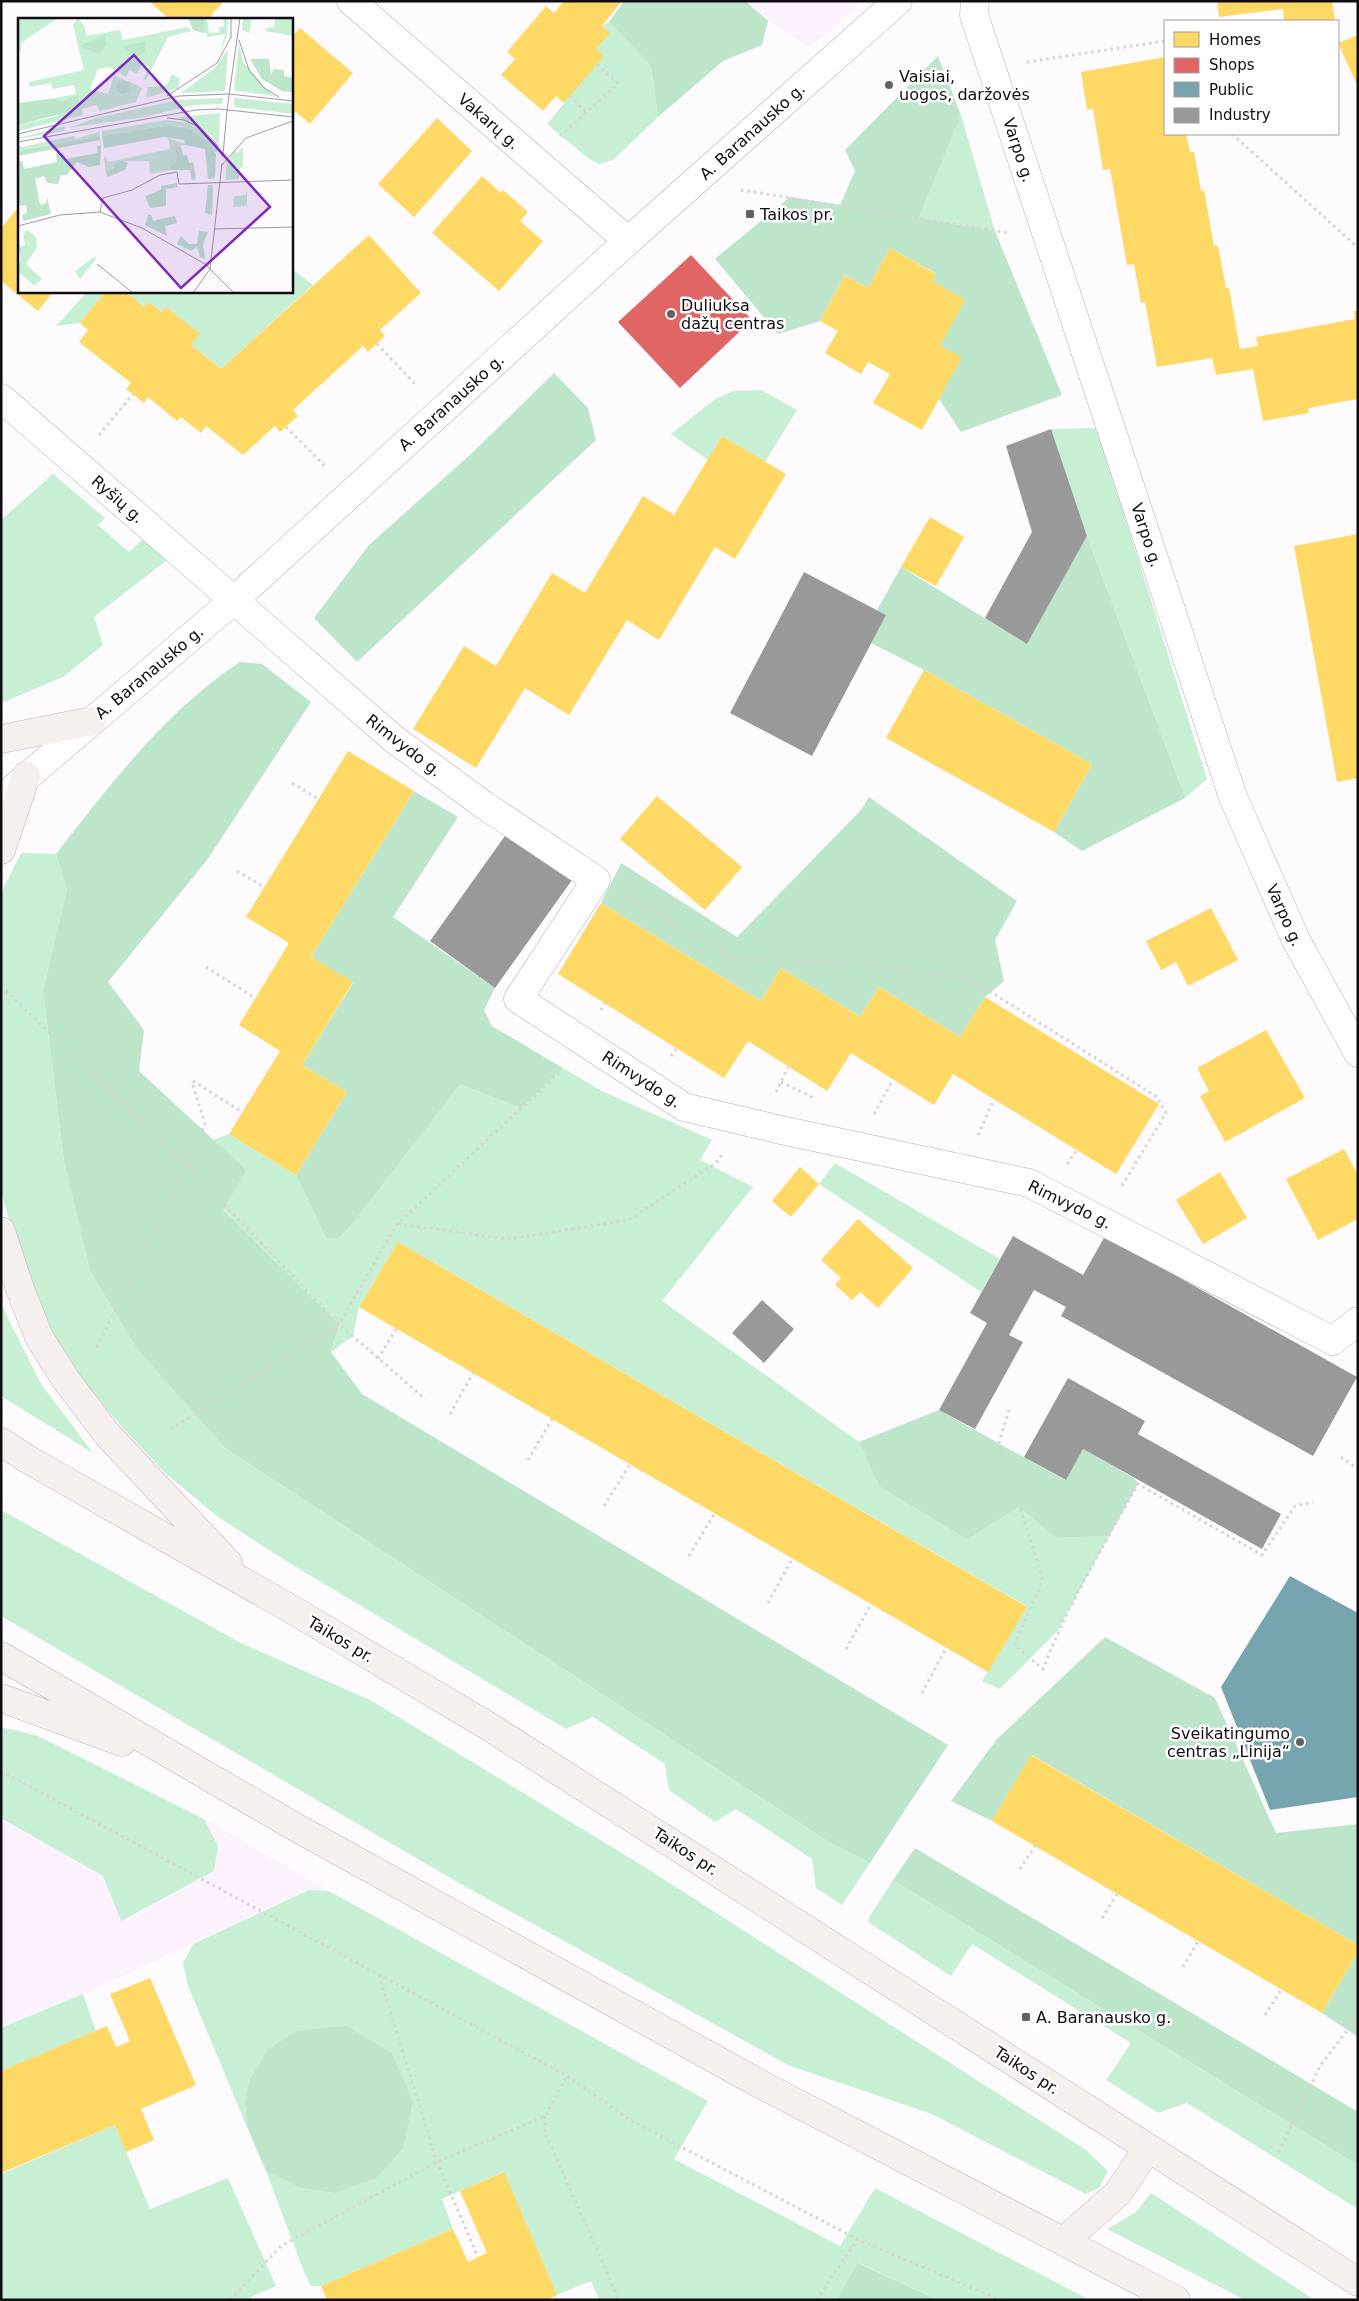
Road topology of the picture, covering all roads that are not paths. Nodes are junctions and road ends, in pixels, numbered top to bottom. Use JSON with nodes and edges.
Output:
{"nodes":[{"id":1,"x":351,"y":1,"type":"edge"},
{"id":2,"x":898,"y":1,"type":"edge"},
{"id":3,"x":975,"y":1,"type":"edge"},
{"id":4,"x":628,"y":241,"type":"junction"},
{"id":5,"x":1,"y":398,"type":"edge"},
{"id":6,"x":234,"y":600,"type":"junction"},
{"id":7,"x":92,"y":721,"type":"junction"},
{"id":8,"x":1,"y":739,"type":"edge"},
{"id":9,"x":26,"y":776,"type":"junction"},
{"id":10,"x":1,"y":799,"type":"edge"},
{"id":11,"x":1,"y":850,"type":"edge"},
{"id":12,"x":1358,"y":1053,"type":"edge"},
{"id":13,"x":1,"y":1231,"type":"edge"},
{"id":14,"x":1358,"y":1321,"type":"edge"},
{"id":15,"x":1,"y":1442,"type":"edge"},
{"id":16,"x":250,"y":1586,"type":"junction"},
{"id":17,"x":1,"y":1656,"type":"edge"},
{"id":18,"x":1,"y":1698,"type":"edge"},
{"id":19,"x":190,"y":1767,"type":"junction"},
{"id":20,"x":1148,"y":2148,"type":"junction"},
{"id":21,"x":1064,"y":2241,"type":"junction"},
{"id":22,"x":1358,"y":2282,"type":"edge"},
{"id":23,"x":1176,"y":2300,"type":"edge"}],
"edges":[{"from":1,"to":4,"type":"street","name":"Vakarų g."},
{"from":2,"to":4,"type":"street","name":"A. Baranausko g."},
{"from":3,"to":12,"type":"street","name":"Varpo g."},
{"from":4,"to":6,"type":"street","name":"A. Baranausko g."},
{"from":5,"to":6,"type":"street","name":"Ryšių g."},
{"from":6,"to":7,"type":"street","name":"A. Baranausko g."},
{"from":6,"to":14,"type":"street","name":"Rimvydo g."},
{"from":7,"to":8,"type":"main road"},
{"from":7,"to":9,"type":"street","name":"A. Baranausko g."},
{"from":9,"to":10,"type":"street","name":"A. Baranausko g."},
{"from":9,"to":11,"type":"main road"},
{"from":13,"to":16,"type":"main road"},
{"from":15,"to":16,"type":"main road","name":"Taikos pr."},
{"from":16,"to":20,"type":"main road","name":"Taikos pr."},
{"from":17,"to":19,"type":"main road"},
{"from":18,"to":19,"type":"main road"},
{"from":19,"to":21,"type":"main road"},
{"from":20,"to":21,"type":"main road"},
{"from":20,"to":22,"type":"main road","name":"Taikos pr."},
{"from":21,"to":23,"type":"main road"}]}
